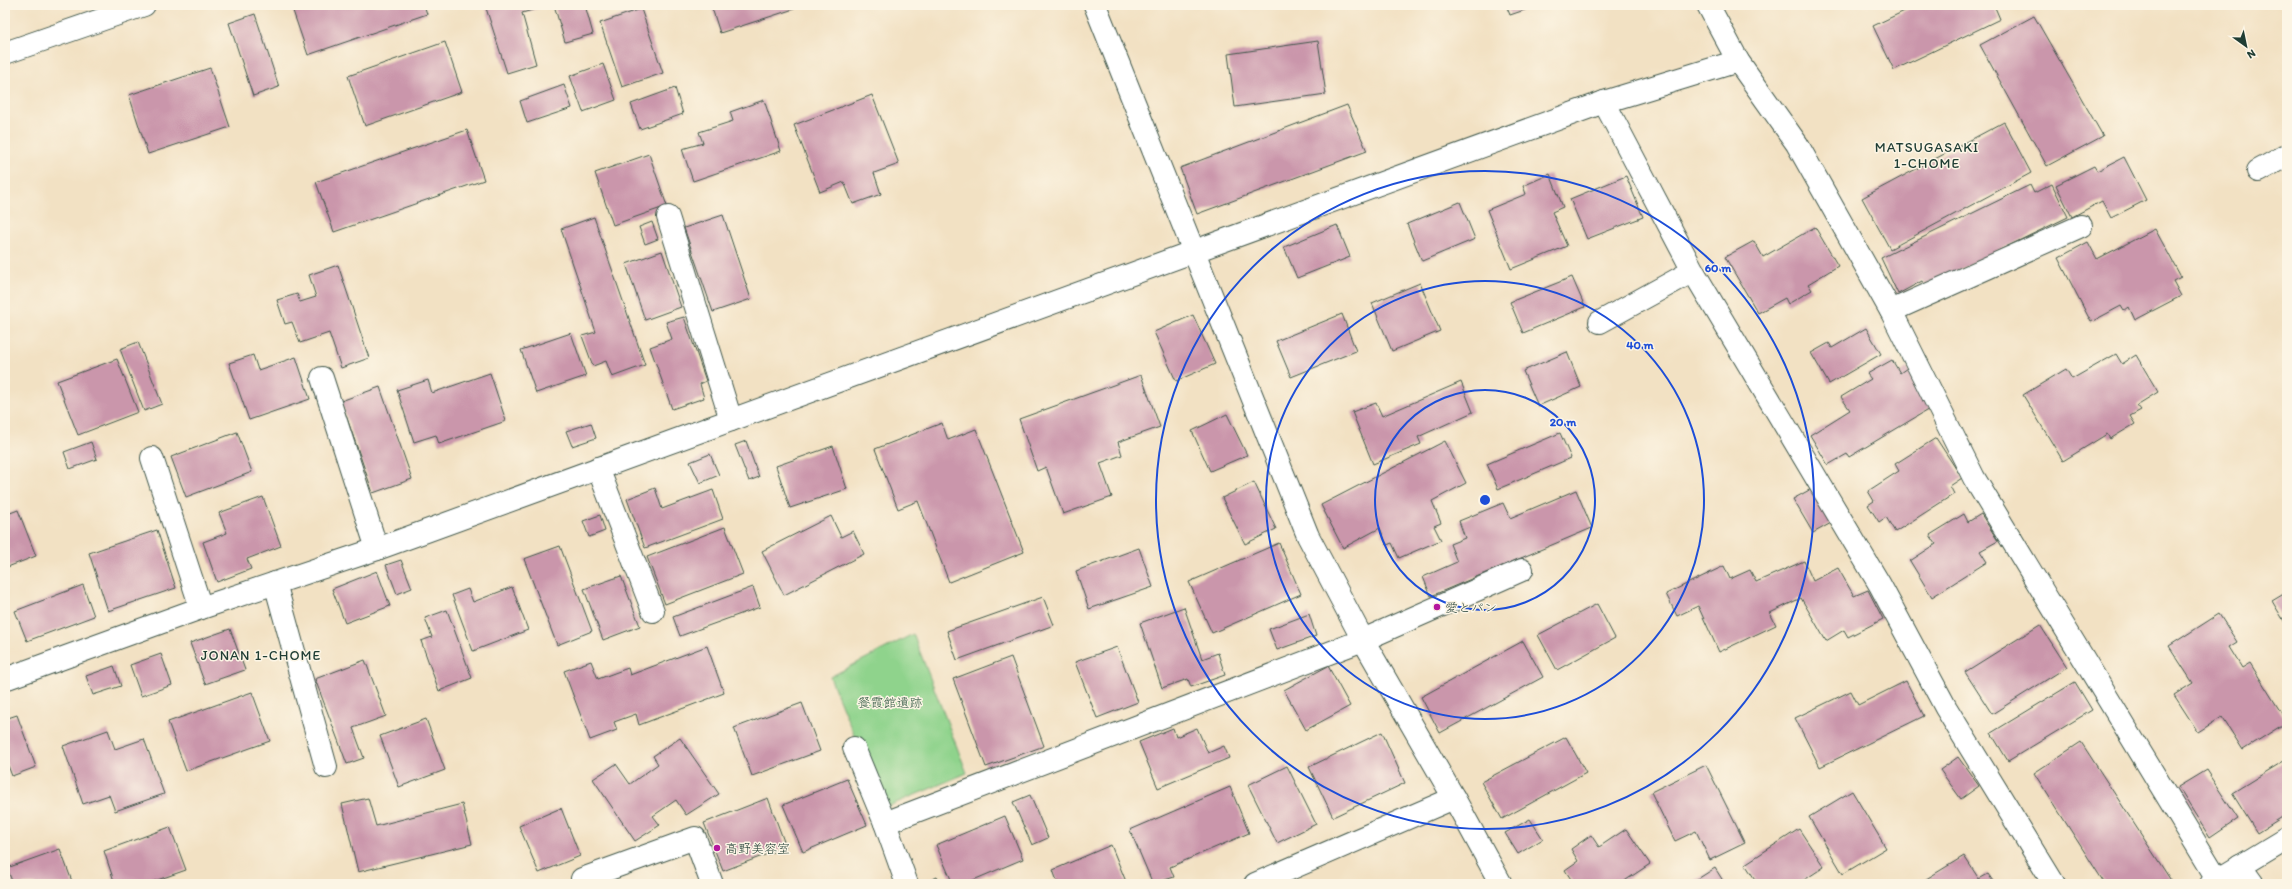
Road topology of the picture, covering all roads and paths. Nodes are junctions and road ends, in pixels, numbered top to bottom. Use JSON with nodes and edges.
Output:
{"nodes":[{"id":1,"x":144,"y":5,"type":"edge"},
{"id":2,"x":1095,"y":5,"type":"edge"},
{"id":3,"x":1708,"y":5,"type":"edge"},
{"id":4,"x":5,"y":53,"type":"edge"},
{"id":5,"x":1738,"y":61,"type":"junction"},
{"id":6,"x":1604,"y":102,"type":"junction"},
{"id":7,"x":2287,"y":155,"type":"edge"},
{"id":8,"x":2258,"y":171,"type":"dead end"},
{"id":9,"x":668,"y":217,"type":"dead end"},
{"id":10,"x":2081,"y":226,"type":"dead end"},
{"id":11,"x":1194,"y":252,"type":"junction"},
{"id":12,"x":1693,"y":272,"type":"junction"},
{"id":13,"x":1891,"y":311,"type":"junction"},
{"id":14,"x":1600,"y":322,"type":"dead end"},
{"id":15,"x":322,"y":378,"type":"dead end"},
{"id":16,"x":731,"y":420,"type":"junction"},
{"id":17,"x":152,"y":458,"type":"dead end"},
{"id":18,"x":598,"y":468,"type":"junction"},
{"id":19,"x":377,"y":549,"type":"junction"},
{"id":20,"x":1522,"y":570,"type":"dead end"},
{"id":21,"x":275,"y":583,"type":"junction"},
{"id":22,"x":201,"y":608,"type":"junction"},
{"id":23,"x":653,"y":611,"type":"dead end"},
{"id":24,"x":1363,"y":640,"type":"junction"},
{"id":25,"x":5,"y":679,"type":"edge"},
{"id":26,"x":854,"y":748,"type":"dead end"},
{"id":27,"x":326,"y":767,"type":"dead end"},
{"id":28,"x":1454,"y":798,"type":"junction"},
{"id":29,"x":885,"y":822,"type":"junction"},
{"id":30,"x":2287,"y":838,"type":"edge"},
{"id":31,"x":2240,"y":866,"type":"junction"},
{"id":32,"x":582,"y":880,"type":"dead end"},
{"id":33,"x":2214,"y":882,"type":"edge"},
{"id":34,"x":712,"y":884,"type":"edge"},
{"id":35,"x":907,"y":884,"type":"edge"},
{"id":36,"x":1255,"y":884,"type":"edge"},
{"id":37,"x":1501,"y":884,"type":"edge"},
{"id":38,"x":2054,"y":884,"type":"edge"},
{"id":39,"x":2253,"y":884,"type":"edge"}],
"edges":[{"from":1,"to":4,"type":"street"},
{"from":2,"to":11,"type":"street"},
{"from":3,"to":5,"type":"street"},
{"from":5,"to":6,"type":"street"},
{"from":5,"to":13,"type":"street"},
{"from":6,"to":11,"type":"street"},
{"from":6,"to":12,"type":"street"},
{"from":7,"to":8,"type":"street"},
{"from":9,"to":16,"type":"street"},
{"from":10,"to":13,"type":"street"},
{"from":11,"to":16,"type":"street"},
{"from":11,"to":24,"type":"street"},
{"from":12,"to":14,"type":"street"},
{"from":12,"to":38,"type":"street"},
{"from":13,"to":33,"type":"street"},
{"from":15,"to":19,"type":"street"},
{"from":16,"to":18,"type":"street"},
{"from":17,"to":22,"type":"street"},
{"from":18,"to":19,"type":"street"},
{"from":18,"to":23,"type":"street"},
{"from":19,"to":21,"type":"street"},
{"from":20,"to":24,"type":"street"},
{"from":21,"to":22,"type":"street"},
{"from":21,"to":27,"type":"street"},
{"from":22,"to":25,"type":"street"},
{"from":24,"to":28,"type":"street"},
{"from":24,"to":29,"type":"street"},
{"from":26,"to":29,"type":"street"},
{"from":28,"to":36,"type":"street"},
{"from":28,"to":37,"type":"street"},
{"from":29,"to":35,"type":"street"},
{"from":30,"to":31,"type":"street"},
{"from":31,"to":33,"type":"street"},
{"from":31,"to":39,"type":"street"},
{"from":32,"to":34,"type":"street"}]}
